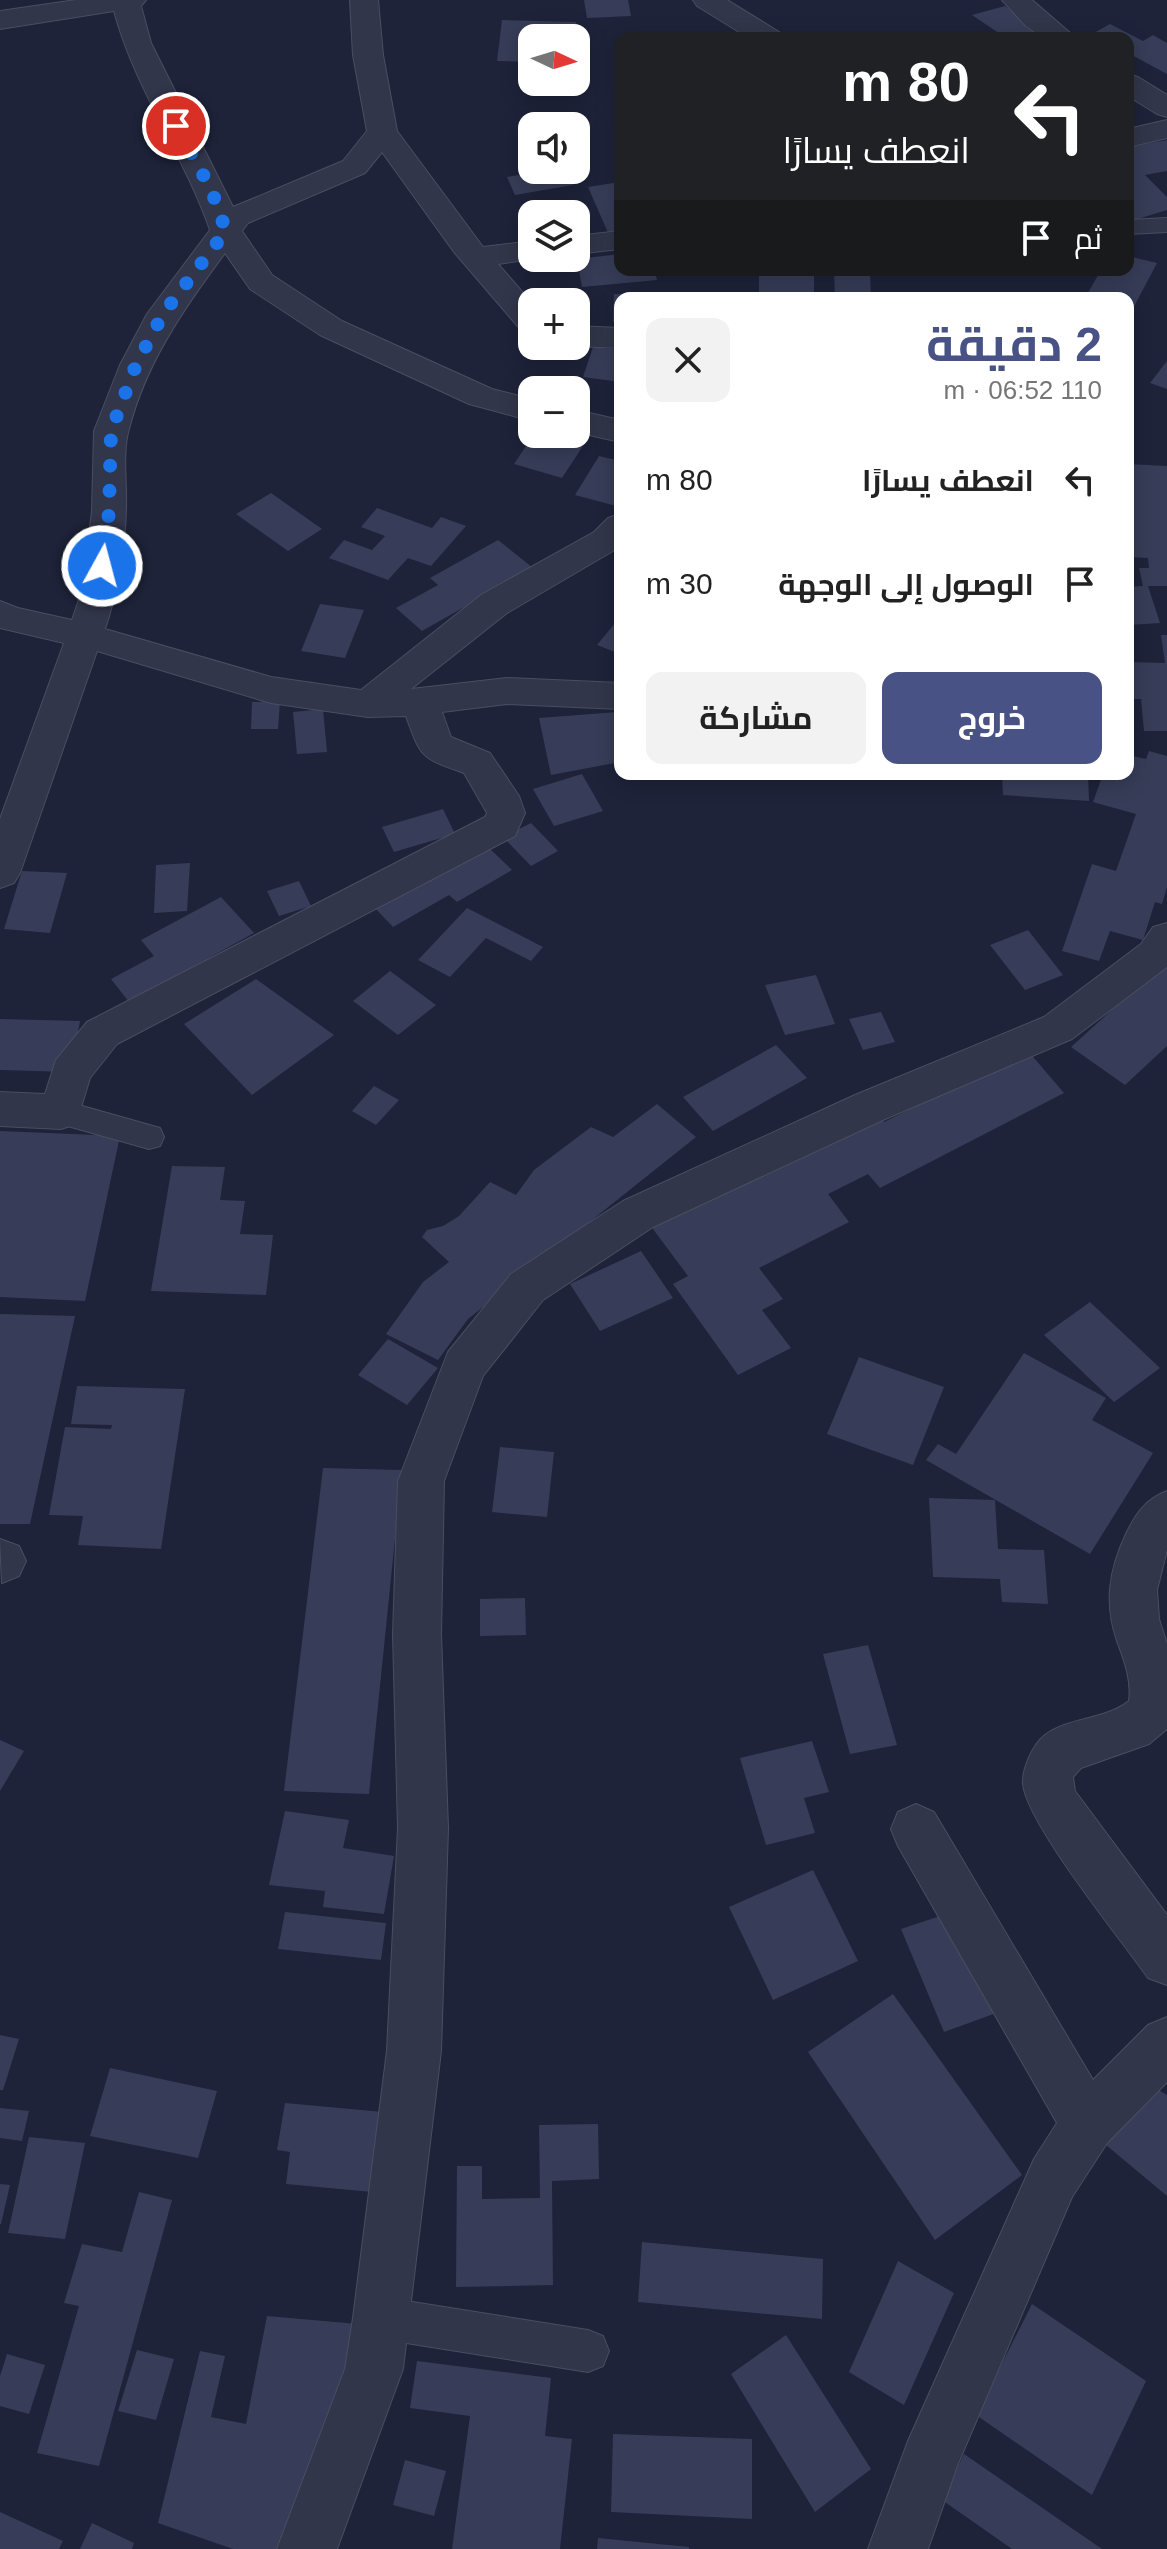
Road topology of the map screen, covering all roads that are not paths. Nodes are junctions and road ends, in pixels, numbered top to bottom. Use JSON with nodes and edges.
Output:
{"nodes":[{"id":1,"x":127,"y":0,"type":"edge"},
{"id":2,"x":364,"y":0,"type":"edge"},
{"id":3,"x":707,"y":0,"type":"edge"},
{"id":4,"x":1016,"y":0,"type":"edge"},
{"id":5,"x":0,"y":20,"type":"edge"},
{"id":6,"x":759,"y":32,"type":"edge"},
{"id":7,"x":1053,"y":32,"type":"edge"},
{"id":8,"x":1134,"y":87,"type":"edge"},
{"id":9,"x":1167,"y":108,"type":"edge"},
{"id":10,"x":1167,"y":129,"type":"edge"},
{"id":11,"x":382,"y":132,"type":"junction"},
{"id":12,"x":1134,"y":137,"type":"edge"},
{"id":13,"x":1167,"y":225,"type":"edge"},
{"id":14,"x":1134,"y":227,"type":"edge"},
{"id":15,"x":226,"y":231,"type":"junction"},
{"id":16,"x":614,"y":241,"type":"edge"},
{"id":17,"x":590,"y":243,"type":"edge"},
{"id":18,"x":518,"y":252,"type":"edge"},
{"id":19,"x":475,"y":257,"type":"junction"},
{"id":20,"x":518,"y":307,"type":"edge"},
{"id":21,"x":590,"y":337,"type":"edge"},
{"id":22,"x":614,"y":338,"type":"edge"},
{"id":23,"x":518,"y":406,"type":"edge"},
{"id":24,"x":590,"y":424,"type":"edge"},
{"id":25,"x":614,"y":430,"type":"edge"},
{"id":26,"x":614,"y":532,"type":"edge"},
{"id":27,"x":0,"y":613,"type":"edge"},
{"id":28,"x":84,"y":635,"type":"junction"},
{"id":29,"x":614,"y":696,"type":"edge"},
{"id":30,"x":419,"y":700,"type":"junction"},
{"id":31,"x":368,"y":704,"type":"junction"},
{"id":32,"x":0,"y":873,"type":"edge"},
{"id":33,"x":1167,"y":938,"type":"edge"},
{"id":34,"x":0,"y":1109,"type":"edge"},
{"id":35,"x":61,"y":1112,"type":"junction"},
{"id":36,"x":149,"y":1137,"type":"dead end"},
{"id":37,"x":1167,"y":1512,"type":"edge"},
{"id":38,"x":916,"y":1829,"type":"dead end"},
{"id":39,"x":1167,"y":1959,"type":"edge"},
{"id":40,"x":1167,"y":2044,"type":"edge"},
{"id":41,"x":1088,"y":2124,"type":"junction"},
{"id":42,"x":381,"y":2318,"type":"junction"},
{"id":43,"x":588,"y":2351,"type":"dead end"},
{"id":44,"x":307,"y":2549,"type":"edge"},
{"id":45,"x":898,"y":2549,"type":"edge"}],
"edges":[{"from":1,"to":5,"type":"street"},
{"from":1,"to":15,"type":"street"},
{"from":2,"to":11,"type":"street"},
{"from":3,"to":6,"type":"street"},
{"from":4,"to":7,"type":"street"},
{"from":8,"to":9,"type":"street"},
{"from":10,"to":12,"type":"street"},
{"from":11,"to":15,"type":"street"},
{"from":11,"to":19,"type":"street"},
{"from":13,"to":14,"type":"lane"},
{"from":15,"to":23,"type":"street"},
{"from":15,"to":28,"type":"street"},
{"from":16,"to":17,"type":"street"},
{"from":18,"to":19,"type":"street"},
{"from":19,"to":20,"type":"street"},
{"from":21,"to":22,"type":"street"},
{"from":24,"to":25,"type":"street"},
{"from":26,"to":31,"type":"street"},
{"from":27,"to":28,"type":"street"},
{"from":28,"to":31,"type":"street"},
{"from":28,"to":32,"type":"street"},
{"from":29,"to":30,"type":"street"},
{"from":30,"to":31,"type":"street"},
{"from":30,"to":35,"type":"street"},
{"from":33,"to":42,"type":"street"},
{"from":34,"to":35,"type":"street"},
{"from":35,"to":36,"type":"lane"},
{"from":37,"to":39,"type":"street"},
{"from":38,"to":41,"type":"street"},
{"from":40,"to":41,"type":"street"},
{"from":41,"to":45,"type":"street"},
{"from":42,"to":43,"type":"lane"},
{"from":42,"to":44,"type":"street"}]}
